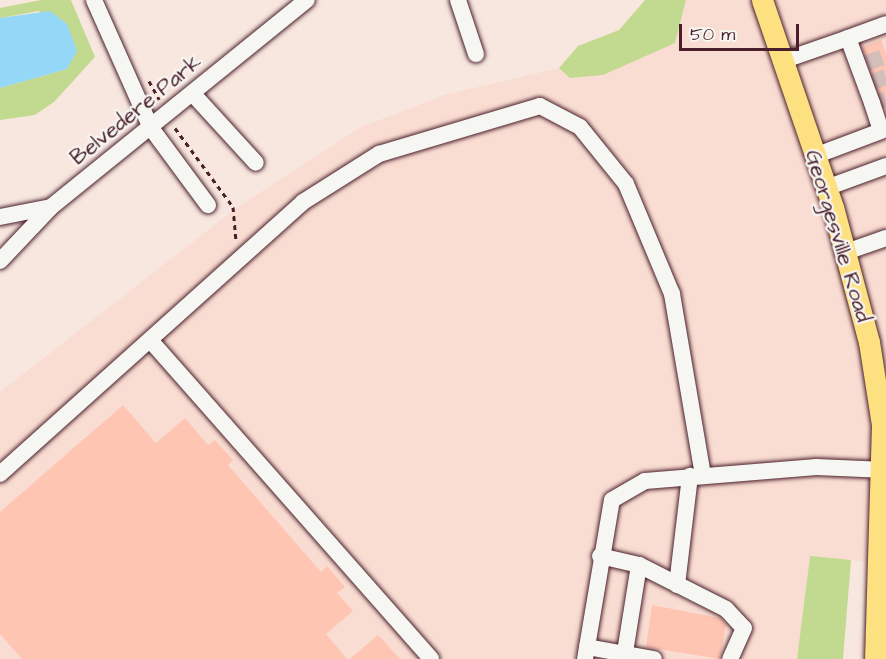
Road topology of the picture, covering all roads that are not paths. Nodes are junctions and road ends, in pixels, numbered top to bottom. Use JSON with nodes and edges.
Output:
{"nodes":[{"id":1,"x":94,"y":0,"type":"edge"},
{"id":2,"x":307,"y":0,"type":"edge"},
{"id":3,"x":458,"y":0,"type":"edge"},
{"id":4,"x":762,"y":0,"type":"edge"},
{"id":5,"x":886,"y":24,"type":"edge"},
{"id":6,"x":848,"y":38,"type":"junction"},
{"id":7,"x":476,"y":54,"type":"dead end"},
{"id":8,"x":782,"y":62,"type":"junction"},
{"id":9,"x":193,"y":93,"type":"junction"},
{"id":10,"x":151,"y":128,"type":"junction"},
{"id":11,"x":884,"y":130,"type":"edge"},
{"id":12,"x":815,"y":156,"type":"junction"},
{"id":13,"x":256,"y":163,"type":"dead end"},
{"id":14,"x":886,"y":166,"type":"edge"},
{"id":15,"x":826,"y":188,"type":"junction"},
{"id":16,"x":208,"y":205,"type":"dead end"},
{"id":17,"x":51,"y":207,"type":"junction"},
{"id":18,"x":0,"y":217,"type":"edge"},
{"id":19,"x":886,"y":238,"type":"edge"},
{"id":20,"x":846,"y":252,"type":"junction"},
{"id":21,"x":0,"y":261,"type":"edge"},
{"id":22,"x":150,"y":340,"type":"junction"},
{"id":23,"x":884,"y":470,"type":"edge"},
{"id":24,"x":0,"y":474,"type":"edge"},
{"id":25,"x":696,"y":476,"type":"junction"},
{"id":26,"x":884,"y":545,"type":"edge"},
{"id":27,"x":600,"y":556,"type":"junction"},
{"id":28,"x":639,"y":565,"type":"junction"},
{"id":29,"x":677,"y":585,"type":"junction"},
{"id":30,"x":586,"y":653,"type":"edge"},
{"id":31,"x":625,"y":656,"type":"edge"},
{"id":32,"x":431,"y":659,"type":"edge"},
{"id":33,"x":654,"y":659,"type":"edge"},
{"id":34,"x":730,"y":659,"type":"edge"},
{"id":35,"x":875,"y":659,"type":"edge"}],
"edges":[{"from":1,"to":10,"type":"street"},
{"from":2,"to":9,"type":"street","name":"Belvedere Park"},
{"from":3,"to":7,"type":"street"},
{"from":4,"to":8,"type":"main road","name":"Georgesville Road"},
{"from":5,"to":6,"type":"street"},
{"from":6,"to":8,"type":"street"},
{"from":6,"to":11,"type":"street"},
{"from":8,"to":12,"type":"main road","name":"Georgesville Road"},
{"from":9,"to":10,"type":"street","name":"Belvedere Park"},
{"from":9,"to":13,"type":"street"},
{"from":10,"to":16,"type":"street"},
{"from":10,"to":17,"type":"street","name":"Belvedere Park"},
{"from":11,"to":12,"type":"street"},
{"from":12,"to":15,"type":"main road","name":"Georgesville Road"},
{"from":14,"to":15,"type":"street"},
{"from":15,"to":20,"type":"main road","name":"Georgesville Road"},
{"from":17,"to":18,"type":"street"},
{"from":17,"to":21,"type":"street","name":"Belvedere Park"},
{"from":19,"to":20,"type":"street"},
{"from":20,"to":23,"type":"main road","name":"Georgesville Road"},
{"from":22,"to":24,"type":"street"},
{"from":22,"to":25,"type":"street"},
{"from":22,"to":32,"type":"street"},
{"from":23,"to":25,"type":"street"},
{"from":23,"to":26,"type":"main road","name":"Georgesville Road"},
{"from":25,"to":27,"type":"street"},
{"from":25,"to":29,"type":"street"},
{"from":26,"to":35,"type":"main road","name":"Georgesville Road"},
{"from":27,"to":28,"type":"street"},
{"from":27,"to":30,"type":"street"},
{"from":28,"to":29,"type":"street"},
{"from":28,"to":31,"type":"street"},
{"from":29,"to":34,"type":"street"},
{"from":30,"to":31,"type":"street"},
{"from":31,"to":33,"type":"street"}]}
